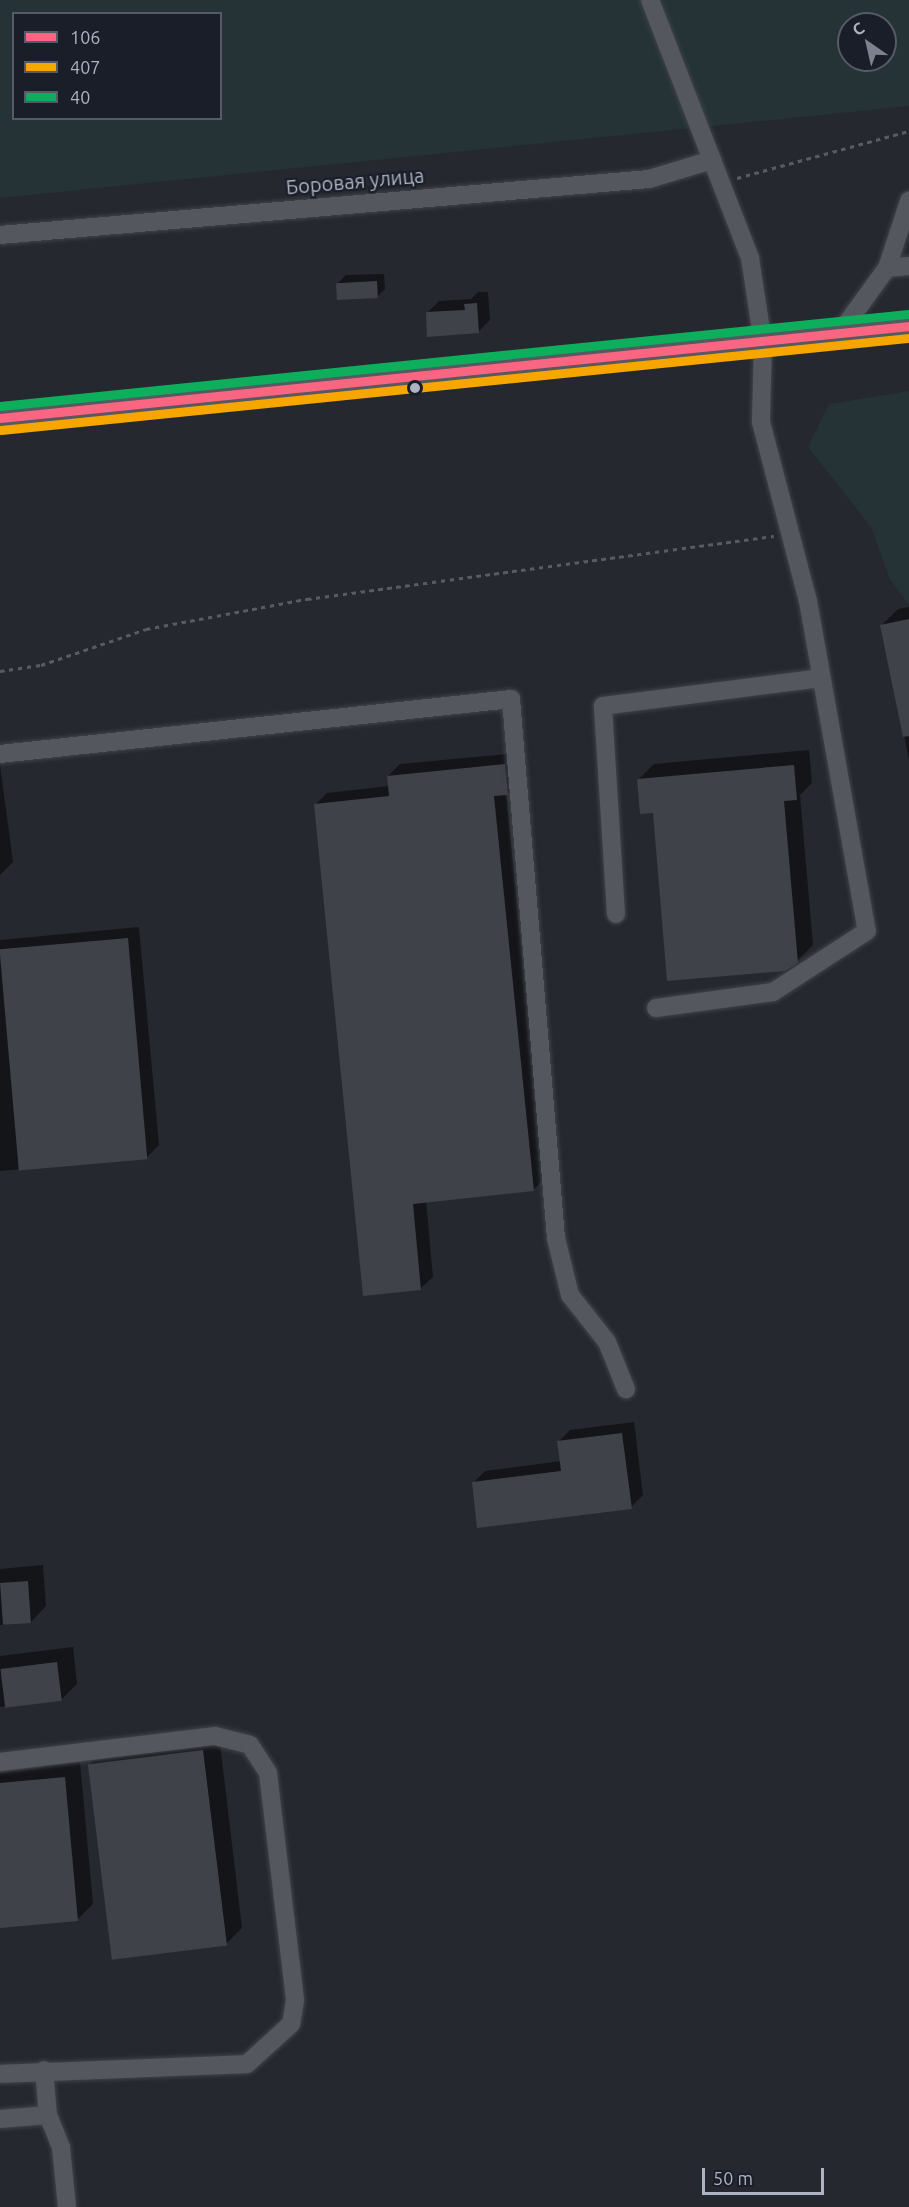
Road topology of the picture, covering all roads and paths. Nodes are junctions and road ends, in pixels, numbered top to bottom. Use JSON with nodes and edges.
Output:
{"nodes":[{"id":1,"x":650,"y":0,"type":"edge"},
{"id":2,"x":909,"y":131,"type":"edge"},
{"id":3,"x":712,"y":160,"type":"junction"},
{"id":4,"x":723,"y":190,"type":"junction"},
{"id":5,"x":909,"y":201,"type":"edge"},
{"id":6,"x":0,"y":235,"type":"edge"},
{"id":7,"x":909,"y":266,"type":"edge"},
{"id":8,"x":887,"y":268,"type":"junction"},
{"id":9,"x":909,"y":326,"type":"edge"},
{"id":10,"x":839,"y":334,"type":"junction"},
{"id":11,"x":763,"y":343,"type":"junction"},
{"id":12,"x":0,"y":418,"type":"edge"},
{"id":13,"x":790,"y":533,"type":"junction"},
{"id":14,"x":0,"y":671,"type":"edge"},
{"id":15,"x":821,"y":678,"type":"junction"},
{"id":16,"x":0,"y":754,"type":"edge"},
{"id":17,"x":616,"y":914,"type":"dead end"},
{"id":18,"x":656,"y":1008,"type":"dead end"},
{"id":19,"x":626,"y":1389,"type":"dead end"},
{"id":20,"x":0,"y":1762,"type":"edge"},
{"id":21,"x":44,"y":2070,"type":"junction"},
{"id":22,"x":0,"y":2074,"type":"edge"},
{"id":23,"x":48,"y":2115,"type":"junction"},
{"id":24,"x":0,"y":2119,"type":"edge"},
{"id":25,"x":67,"y":2207,"type":"edge"}],
"edges":[{"from":1,"to":3,"type":"street"},
{"from":2,"to":4,"type":"path"},
{"from":3,"to":4,"type":"street"},
{"from":3,"to":6,"type":"street","name":"Боровая улица"},
{"from":4,"to":11,"type":"street"},
{"from":5,"to":8,"type":"street"},
{"from":7,"to":8,"type":"street"},
{"from":8,"to":10,"type":"street"},
{"from":9,"to":10,"type":"main road"},
{"from":10,"to":11,"type":"main road"},
{"from":11,"to":12,"type":"main road"},
{"from":11,"to":13,"type":"street"},
{"from":13,"to":14,"type":"path"},
{"from":13,"to":15,"type":"street"},
{"from":15,"to":17,"type":"street"},
{"from":15,"to":18,"type":"street"},
{"from":16,"to":19,"type":"street"},
{"from":20,"to":21,"type":"street"},
{"from":21,"to":22,"type":"street"},
{"from":21,"to":23,"type":"street"},
{"from":23,"to":24,"type":"street"},
{"from":23,"to":25,"type":"street"}]}
